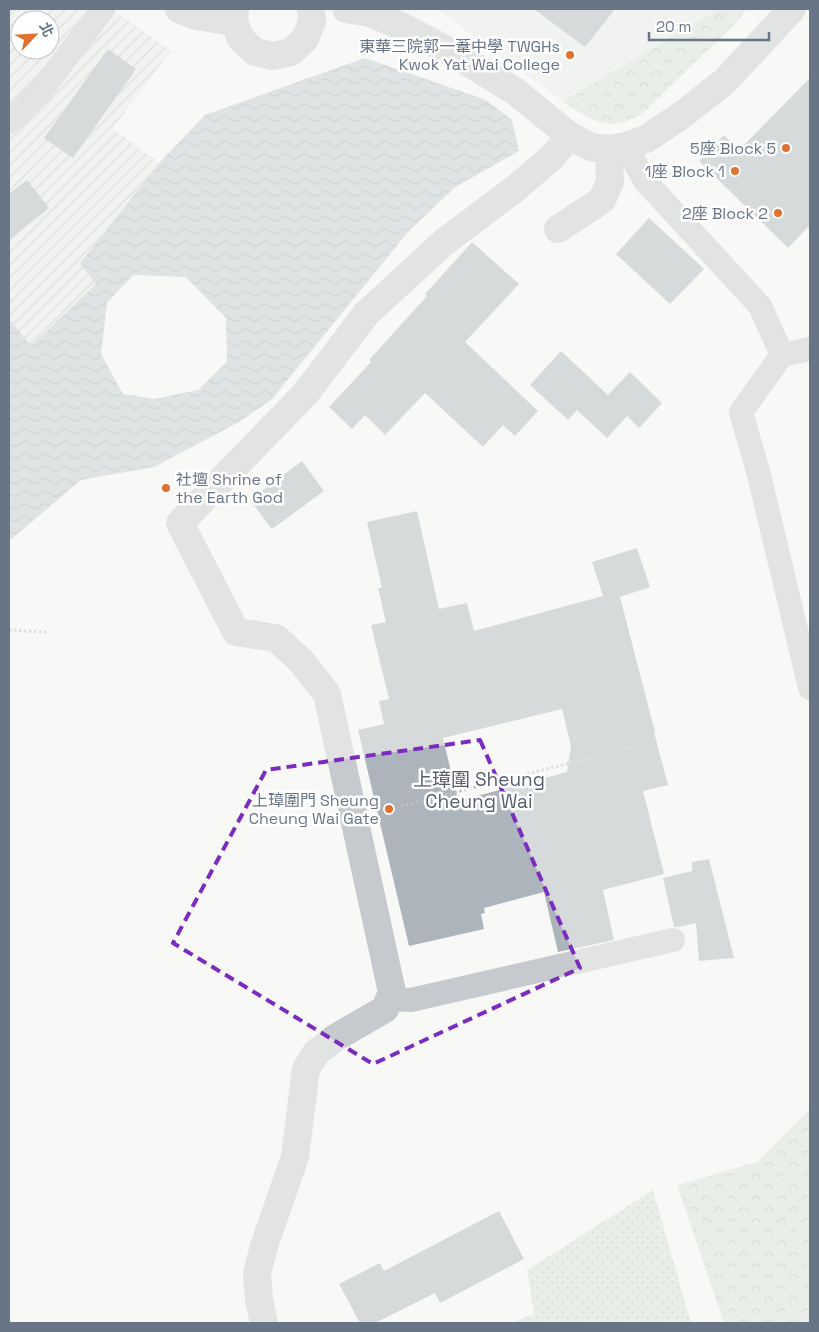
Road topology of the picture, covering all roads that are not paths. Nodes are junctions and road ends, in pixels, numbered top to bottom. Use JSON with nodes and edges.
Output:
{"nodes":[{"id":1,"x":103,"y":9,"type":"edge"},
{"id":2,"x":179,"y":9,"type":"edge"},
{"id":3,"x":311,"y":9,"type":"edge"},
{"id":4,"x":346,"y":9,"type":"edge"},
{"id":5,"x":792,"y":9,"type":"edge"},
{"id":6,"x":234,"y":15,"type":"edge"},
{"id":7,"x":9,"y":122,"type":"edge"},
{"id":8,"x":570,"y":136,"type":"junction"},
{"id":9,"x":618,"y":148,"type":"junction"},
{"id":10,"x":558,"y":229,"type":"dead end"},
{"id":11,"x":810,"y":349,"type":"edge"},
{"id":12,"x":782,"y":354,"type":"junction"},
{"id":13,"x":810,"y":688,"type":"edge"},
{"id":14,"x":673,"y":940,"type":"dead end"},
{"id":15,"x":389,"y":999,"type":"junction"},
{"id":16,"x":264,"y":1323,"type":"edge"}],
"edges":[{"from":1,"to":7,"type":"lane"},
{"from":2,"to":6,"type":"street"},
{"from":3,"to":6,"type":"street"},
{"from":4,"to":8,"type":"street"},
{"from":5,"to":9,"type":"street"},
{"from":8,"to":9,"type":"street"},
{"from":8,"to":15,"type":"street"},
{"from":9,"to":10,"type":"street"},
{"from":9,"to":12,"type":"lane"},
{"from":11,"to":12,"type":"lane"},
{"from":12,"to":13,"type":"lane"},
{"from":14,"to":15,"type":"lane"},
{"from":15,"to":16,"type":"street"}]}
